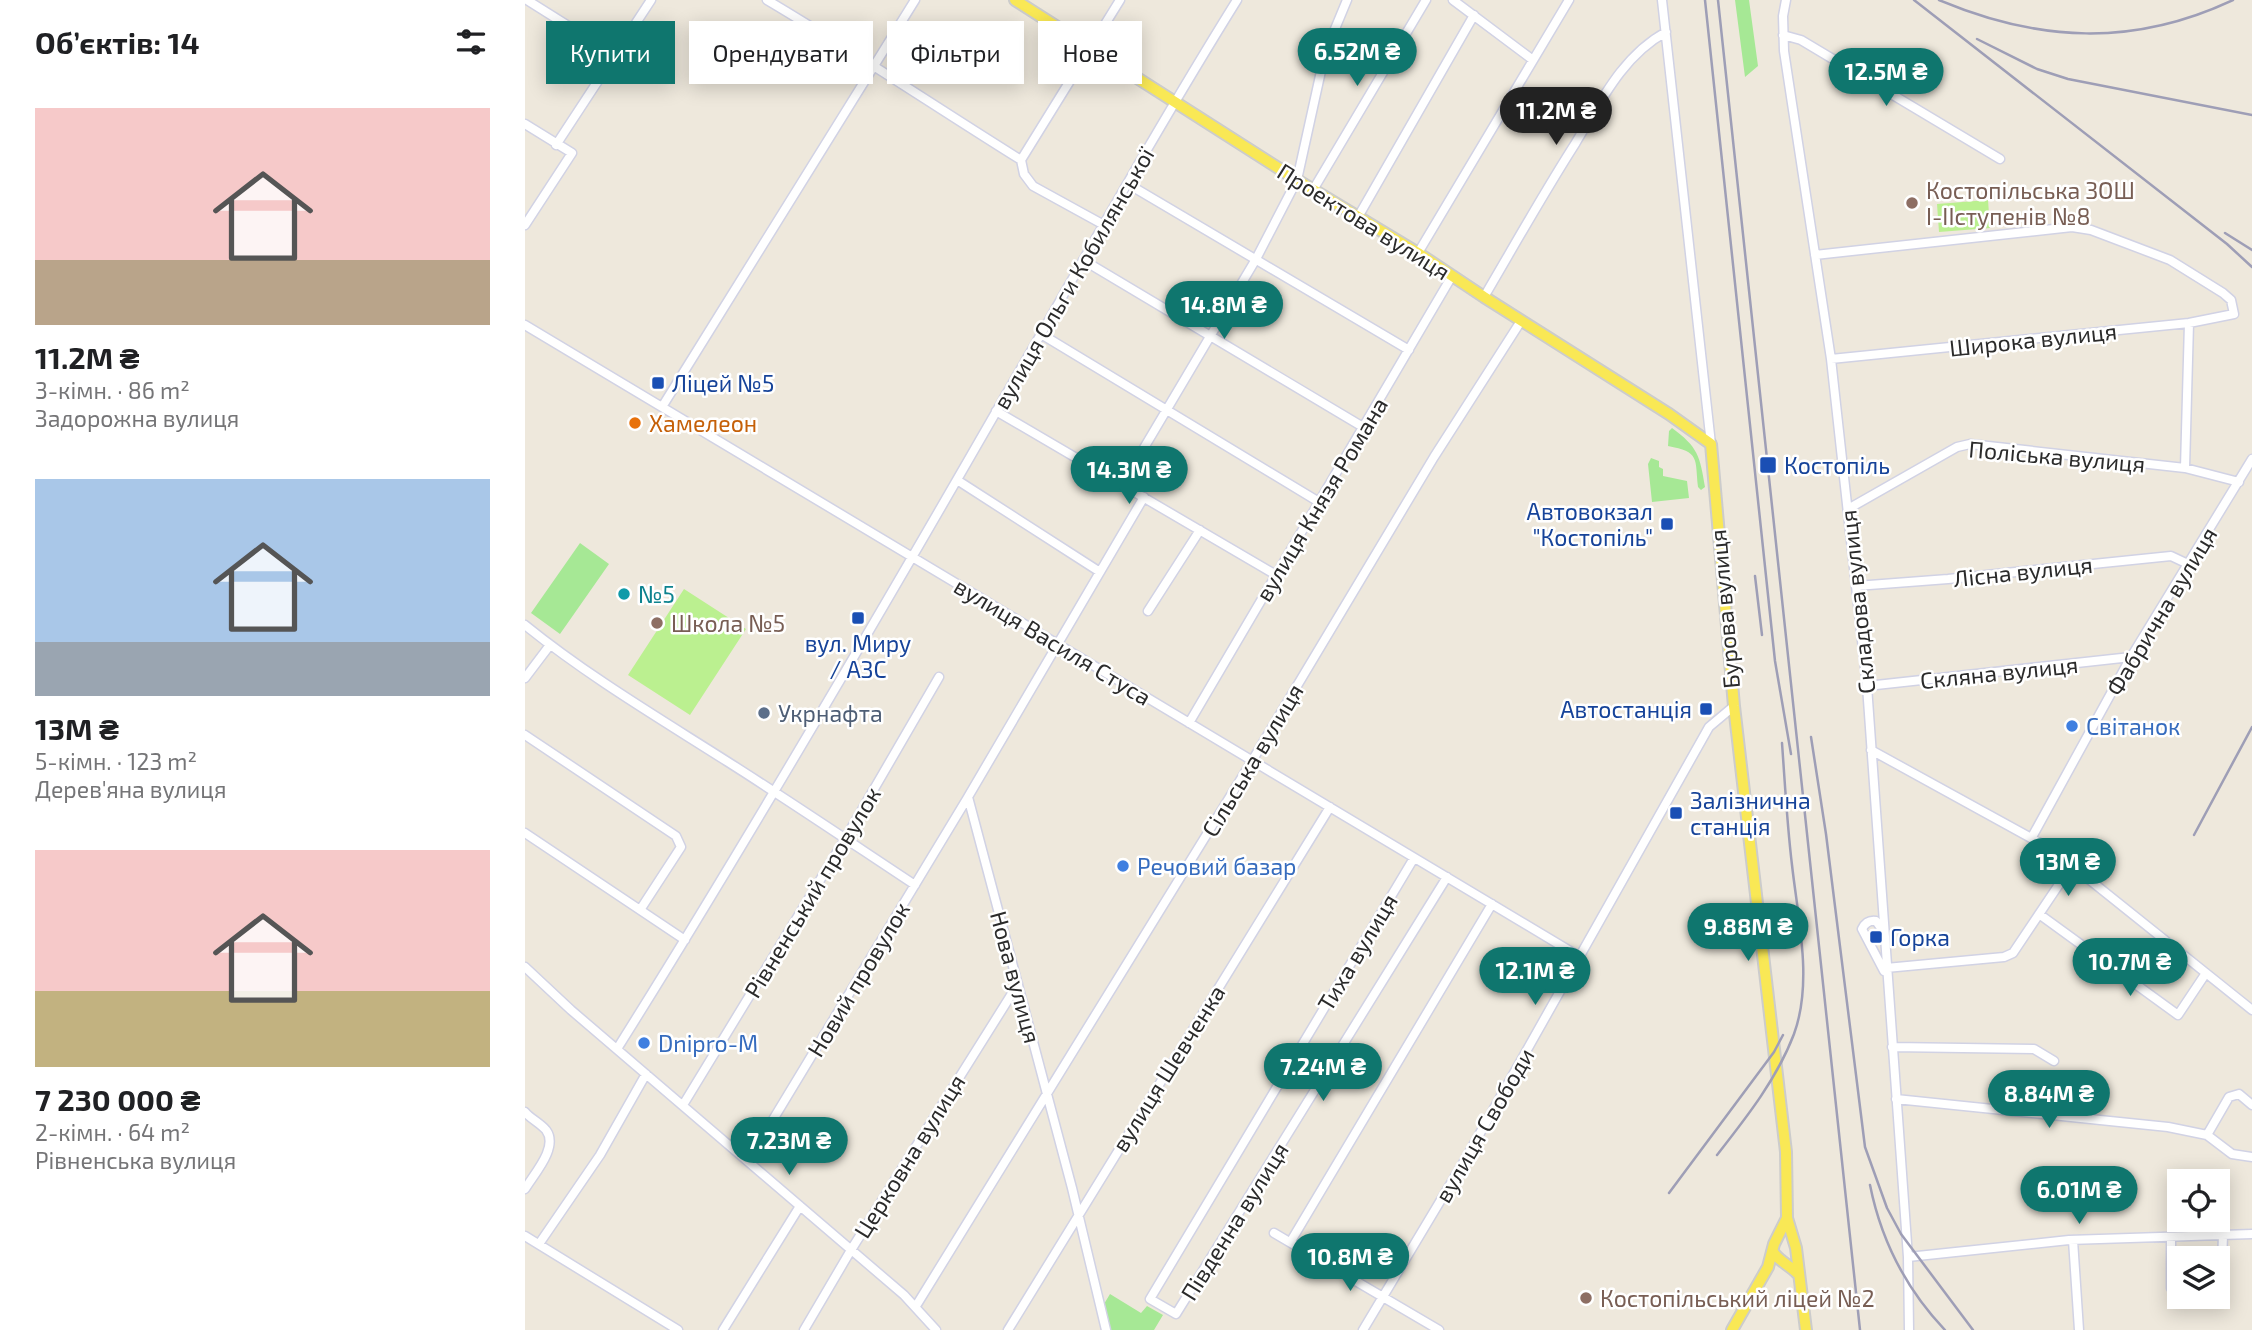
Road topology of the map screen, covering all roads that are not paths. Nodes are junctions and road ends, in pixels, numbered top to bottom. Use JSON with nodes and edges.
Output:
{"nodes":[{"id":1,"x":527,"y":0,"type":"edge"},
{"id":2,"x":651,"y":0,"type":"edge"},
{"id":3,"x":767,"y":0,"type":"edge"},
{"id":4,"x":915,"y":0,"type":"edge"},
{"id":5,"x":1015,"y":0,"type":"edge"},
{"id":6,"x":1120,"y":0,"type":"edge"},
{"id":7,"x":1237,"y":0,"type":"edge"},
{"id":8,"x":1347,"y":0,"type":"edge"},
{"id":9,"x":1426,"y":0,"type":"edge"},
{"id":10,"x":1453,"y":0,"type":"edge"},
{"id":11,"x":1569,"y":0,"type":"edge"},
{"id":12,"x":1662,"y":0,"type":"edge"},
{"id":13,"x":1786,"y":0,"type":"edge"},
{"id":14,"x":1474,"y":15,"type":"junction"},
{"id":15,"x":560,"y":21,"type":"edge"},
{"id":16,"x":638,"y":21,"type":"edge"},
{"id":17,"x":1048,"y":21,"type":"edge"},
{"id":18,"x":1108,"y":21,"type":"edge"},
{"id":19,"x":1666,"y":32,"type":"junction"},
{"id":20,"x":1783,"y":34,"type":"junction"},
{"id":21,"x":1533,"y":60,"type":"junction"},
{"id":22,"x":875,"y":68,"type":"junction"},
{"id":23,"x":1142,"y":82,"type":"edge"},
{"id":24,"x":597,"y":84,"type":"edge"},
{"id":25,"x":1069,"y":84,"type":"edge"},
{"id":26,"x":1174,"y":102,"type":"junction"},
{"id":27,"x":525,"y":124,"type":"edge"},
{"id":28,"x":556,"y":145,"type":"junction"},
{"id":29,"x":2000,"y":159,"type":"dead end"},
{"id":30,"x":1021,"y":160,"type":"junction"},
{"id":31,"x":1297,"y":180,"type":"junction"},
{"id":32,"x":1128,"y":184,"type":"junction"},
{"id":33,"x":1313,"y":190,"type":"junction"},
{"id":34,"x":1358,"y":217,"type":"junction"},
{"id":35,"x":525,"y":225,"type":"edge"},
{"id":36,"x":1104,"y":225,"type":"junction"},
{"id":37,"x":1418,"y":253,"type":"junction"},
{"id":38,"x":1815,"y":255,"type":"junction"},
{"id":39,"x":1256,"y":259,"type":"junction"},
{"id":40,"x":1083,"y":260,"type":"junction"},
{"id":41,"x":1452,"y":276,"type":"junction"},
{"id":42,"x":1484,"y":297,"type":"junction"},
{"id":43,"x":1521,"y":321,"type":"junction"},
{"id":44,"x":2189,"y":323,"type":"junction"},
{"id":45,"x":525,"y":325,"type":"edge"},
{"id":46,"x":1041,"y":334,"type":"junction"},
{"id":47,"x":1210,"y":336,"type":"junction"},
{"id":48,"x":1409,"y":350,"type":"junction"},
{"id":49,"x":1831,"y":359,"type":"junction"},
{"id":50,"x":662,"y":407,"type":"junction"},
{"id":51,"x":1167,"y":410,"type":"junction"},
{"id":52,"x":996,"y":411,"type":"junction"},
{"id":53,"x":1363,"y":427,"type":"junction"},
{"id":54,"x":1711,"y":444,"type":"junction"},
{"id":55,"x":2252,"y":459,"type":"edge"},
{"id":56,"x":2185,"y":468,"type":"junction"},
{"id":57,"x":957,"y":480,"type":"junction"},
{"id":58,"x":2239,"y":482,"type":"junction"},
{"id":59,"x":1122,"y":485,"type":"junction"},
{"id":60,"x":1144,"y":497,"type":"junction"},
{"id":61,"x":1319,"y":502,"type":"junction"},
{"id":62,"x":1848,"y":509,"type":"junction"},
{"id":63,"x":1200,"y":530,"type":"junction"},
{"id":64,"x":912,"y":557,"type":"junction"},
{"id":65,"x":2187,"y":564,"type":"junction"},
{"id":66,"x":1100,"y":572,"type":"junction"},
{"id":67,"x":1276,"y":575,"type":"junction"},
{"id":68,"x":1856,"y":586,"type":"junction"},
{"id":69,"x":1148,"y":611,"type":"dead end"},
{"id":70,"x":525,"y":625,"type":"edge"},
{"id":71,"x":1058,"y":644,"type":"junction"},
{"id":72,"x":550,"y":645,"type":"junction"},
{"id":73,"x":2131,"y":657,"type":"junction"},
{"id":74,"x":939,"y":677,"type":"dead end"},
{"id":75,"x":525,"y":678,"type":"edge"},
{"id":76,"x":1867,"y":686,"type":"junction"},
{"id":77,"x":1734,"y":706,"type":"junction"},
{"id":78,"x":1189,"y":723,"type":"junction"},
{"id":79,"x":525,"y":735,"type":"edge"},
{"id":80,"x":1871,"y":750,"type":"junction"},
{"id":81,"x":1252,"y":761,"type":"junction"},
{"id":82,"x":774,"y":791,"type":"junction"},
{"id":83,"x":968,"y":797,"type":"junction"},
{"id":84,"x":1330,"y":807,"type":"junction"},
{"id":85,"x":525,"y":833,"type":"edge"},
{"id":86,"x":2032,"y":837,"type":"junction"},
{"id":87,"x":845,"y":839,"type":"junction"},
{"id":88,"x":1414,"y":858,"type":"junction"},
{"id":89,"x":2072,"y":865,"type":"junction"},
{"id":90,"x":1447,"y":877,"type":"junction"},
{"id":91,"x":915,"y":885,"type":"junction"},
{"id":92,"x":1492,"y":904,"type":"junction"},
{"id":93,"x":640,"y":910,"type":"junction"},
{"id":94,"x":2039,"y":914,"type":"junction"},
{"id":95,"x":1884,"y":938,"type":"junction"},
{"id":96,"x":685,"y":940,"type":"junction"},
{"id":97,"x":1580,"y":957,"type":"junction"},
{"id":98,"x":525,"y":967,"type":"edge"},
{"id":99,"x":1887,"y":972,"type":"junction"},
{"id":100,"x":2206,"y":973,"type":"junction"},
{"id":101,"x":1018,"y":984,"type":"junction"},
{"id":102,"x":2252,"y":1010,"type":"edge"},
{"id":103,"x":1892,"y":1047,"type":"junction"},
{"id":104,"x":617,"y":1049,"type":"junction"},
{"id":105,"x":2054,"y":1061,"type":"dead end"},
{"id":106,"x":646,"y":1074,"type":"junction"},
{"id":107,"x":1047,"y":1093,"type":"junction"},
{"id":108,"x":1896,"y":1099,"type":"junction"},
{"id":109,"x":683,"y":1105,"type":"junction"},
{"id":110,"x":2252,"y":1105,"type":"edge"},
{"id":111,"x":525,"y":1112,"type":"edge"},
{"id":112,"x":2207,"y":1135,"type":"junction"},
{"id":113,"x":2252,"y":1157,"type":"edge"},
{"id":114,"x":748,"y":1161,"type":"junction"},
{"id":115,"x":525,"y":1189,"type":"edge"},
{"id":116,"x":800,"y":1206,"type":"junction"},
{"id":117,"x":1078,"y":1213,"type":"junction"},
{"id":118,"x":1787,"y":1218,"type":"junction"},
{"id":119,"x":1275,"y":1233,"type":"dead end"},
{"id":120,"x":2252,"y":1234,"type":"edge"},
{"id":121,"x":2223,"y":1235,"type":"junction"},
{"id":122,"x":525,"y":1236,"type":"edge"},
{"id":123,"x":2171,"y":1237,"type":"junction"},
{"id":124,"x":2073,"y":1240,"type":"junction"},
{"id":125,"x":1291,"y":1241,"type":"junction"},
{"id":126,"x":539,"y":1244,"type":"junction"},
{"id":127,"x":2171,"y":1246,"type":"edge"},
{"id":128,"x":2223,"y":1246,"type":"edge"},
{"id":129,"x":1796,"y":1248,"type":"junction"},
{"id":130,"x":851,"y":1250,"type":"junction"},
{"id":131,"x":1779,"y":1253,"type":"junction"},
{"id":132,"x":1908,"y":1258,"type":"junction"},
{"id":133,"x":1797,"y":1273,"type":"junction"},
{"id":134,"x":1383,"y":1296,"type":"junction"},
{"id":135,"x":916,"y":1306,"type":"junction"},
{"id":136,"x":1176,"y":1314,"type":"joint"},
{"id":137,"x":678,"y":1330,"type":"edge"},
{"id":138,"x":723,"y":1330,"type":"edge"},
{"id":139,"x":804,"y":1330,"type":"edge"},
{"id":140,"x":936,"y":1330,"type":"edge"},
{"id":141,"x":1008,"y":1330,"type":"edge"},
{"id":142,"x":1106,"y":1330,"type":"edge"},
{"id":143,"x":1363,"y":1330,"type":"edge"},
{"id":144,"x":1439,"y":1330,"type":"edge"},
{"id":145,"x":1732,"y":1330,"type":"edge"},
{"id":146,"x":1805,"y":1330,"type":"edge"},
{"id":147,"x":1909,"y":1330,"type":"edge"},
{"id":148,"x":2079,"y":1330,"type":"edge"}],
"edges":[{"from":1,"to":15,"type":"street"},
{"from":2,"to":16,"type":"street"},
{"from":3,"to":22,"type":"street"},
{"from":4,"to":22,"type":"street"},
{"from":5,"to":17,"type":"main road","name":"Проектова вулиця"},
{"from":6,"to":18,"type":"street"},
{"from":7,"to":26,"type":"street","name":"вулиця Ольги Кобилянської"},
{"from":8,"to":31,"type":"street"},
{"from":9,"to":33,"type":"street"},
{"from":10,"to":14,"type":"street"},
{"from":11,"to":21,"type":"street"},
{"from":12,"to":19,"type":"street","name":"Бурова вулиця"},
{"from":13,"to":20,"type":"street","name":"Складова вулиця"},
{"from":14,"to":21,"type":"street"},
{"from":14,"to":34,"type":"street"},
{"from":19,"to":42,"type":"street"},
{"from":19,"to":54,"type":"street","name":"Бурова вулиця"},
{"from":20,"to":29,"type":"street"},
{"from":20,"to":38,"type":"street","name":"Складова вулиця"},
{"from":21,"to":37,"type":"street"},
{"from":22,"to":30,"type":"street"},
{"from":22,"to":50,"type":"street"},
{"from":23,"to":26,"type":"main road","name":"Проектова вулиця"},
{"from":24,"to":28,"type":"street"},
{"from":25,"to":30,"type":"street"},
{"from":26,"to":31,"type":"main road","name":"Проектова вулиця"},
{"from":26,"to":32,"type":"street","name":"вулиця Ольги Кобилянської"},
{"from":27,"to":28,"type":"street"},
{"from":28,"to":35,"type":"street"},
{"from":30,"to":36,"type":"street"},
{"from":31,"to":33,"type":"main road","name":"Проектова вулиця"},
{"from":31,"to":39,"type":"street"},
{"from":32,"to":36,"type":"street","name":"вулиця Ольги Кобилянської"},
{"from":32,"to":39,"type":"street"},
{"from":33,"to":34,"type":"main road","name":"Проектова вулиця"},
{"from":34,"to":37,"type":"main road","name":"Проектова вулиця"},
{"from":36,"to":40,"type":"street","name":"вулиця Ольги Кобилянської"},
{"from":37,"to":41,"type":"main road","name":"Проектова вулиця"},
{"from":38,"to":44,"type":"street","name":"Широка вулиця"},
{"from":38,"to":49,"type":"street","name":"Складова вулиця"},
{"from":39,"to":47,"type":"street"},
{"from":39,"to":48,"type":"street"},
{"from":40,"to":46,"type":"street","name":"вулиця Ольги Кобилянської"},
{"from":40,"to":47,"type":"street"},
{"from":41,"to":42,"type":"main road","name":"Проектова вулиця"},
{"from":41,"to":48,"type":"street","name":"вулиця Князя Романа"},
{"from":42,"to":43,"type":"main road","name":"Проектова вулиця"},
{"from":43,"to":54,"type":"main road","name":"Проектова вулиця"},
{"from":43,"to":81,"type":"street","name":"Сільська вулиця"},
{"from":44,"to":49,"type":"street","name":"Широка вулиця"},
{"from":44,"to":56,"type":"street"},
{"from":45,"to":50,"type":"street","name":"вулиця Василя Стуса"},
{"from":46,"to":51,"type":"street"},
{"from":46,"to":52,"type":"street","name":"вулиця Ольги Кобилянської"},
{"from":47,"to":51,"type":"street"},
{"from":47,"to":53,"type":"street"},
{"from":48,"to":53,"type":"street","name":"вулиця Князя Романа"},
{"from":49,"to":62,"type":"street","name":"Складова вулиця"},
{"from":50,"to":64,"type":"street","name":"вулиця Василя Стуса"},
{"from":51,"to":59,"type":"street"},
{"from":51,"to":61,"type":"street"},
{"from":52,"to":57,"type":"street","name":"вулиця Ольги Кобилянської"},
{"from":52,"to":59,"type":"street"},
{"from":53,"to":61,"type":"street","name":"вулиця Князя Романа"},
{"from":54,"to":77,"type":"main road","name":"Бурова вулиця"},
{"from":55,"to":58,"type":"street","name":"Фабрична вулиця"},
{"from":56,"to":58,"type":"street","name":"Поліська вулиця"},
{"from":56,"to":62,"type":"street","name":"Поліська вулиця"},
{"from":57,"to":64,"type":"street","name":"вулиця Ольги Кобилянської"},
{"from":57,"to":66,"type":"street"},
{"from":58,"to":65,"type":"street","name":"Фабрична вулиця"},
{"from":59,"to":60,"type":"street"},
{"from":60,"to":63,"type":"street"},
{"from":60,"to":66,"type":"street"},
{"from":61,"to":67,"type":"street","name":"вулиця Князя Романа"},
{"from":62,"to":68,"type":"street","name":"Складова вулиця"},
{"from":63,"to":67,"type":"street"},
{"from":63,"to":69,"type":"street"},
{"from":64,"to":71,"type":"street","name":"вулиця Василя Стуса"},
{"from":64,"to":82,"type":"street","name":"вулиця Ольги Кобилянської"},
{"from":65,"to":68,"type":"street","name":"Лісна вулиця"},
{"from":65,"to":73,"type":"street","name":"Фабрична вулиця"},
{"from":66,"to":71,"type":"street"},
{"from":67,"to":78,"type":"street","name":"вулиця Князя Романа"},
{"from":68,"to":76,"type":"street","name":"Складова вулиця"},
{"from":70,"to":72,"type":"street"},
{"from":71,"to":78,"type":"street","name":"вулиця Василя Стуса"},
{"from":71,"to":83,"type":"street"},
{"from":72,"to":75,"type":"street"},
{"from":72,"to":82,"type":"street"},
{"from":73,"to":76,"type":"street","name":"Скляна вулиця"},
{"from":73,"to":86,"type":"street","name":"Фабрична вулиця"},
{"from":74,"to":87,"type":"street","name":"Рівненський провулок"},
{"from":76,"to":80,"type":"street","name":"Складова вулиця"},
{"from":77,"to":97,"type":"street","name":"вулиця Свободи"},
{"from":77,"to":118,"type":"main road","name":"Бурова вулиця"},
{"from":78,"to":81,"type":"street","name":"вулиця Василя Стуса"},
{"from":79,"to":93,"type":"street"},
{"from":80,"to":86,"type":"street"},
{"from":80,"to":95,"type":"street","name":"Складова вулиця"},
{"from":81,"to":84,"type":"street","name":"вулиця Василя Стуса"},
{"from":81,"to":107,"type":"street","name":"Сільська вулиця"},
{"from":82,"to":87,"type":"street"},
{"from":82,"to":96,"type":"street","name":"вулиця Ольги Кобилянської"},
{"from":83,"to":91,"type":"street","name":"Новий провулок"},
{"from":83,"to":101,"type":"street","name":"Нова вулиця"},
{"from":84,"to":88,"type":"street","name":"вулиця Василя Стуса"},
{"from":84,"to":117,"type":"street","name":"вулиця Шевченка"},
{"from":85,"to":93,"type":"street"},
{"from":86,"to":89,"type":"street"},
{"from":87,"to":91,"type":"street"},
{"from":87,"to":109,"type":"street","name":"Рівненський провулок"},
{"from":88,"to":90,"type":"street","name":"вулиця Василя Стуса"},
{"from":88,"to":136,"type":"street","name":"Тиха вулиця"},
{"from":89,"to":94,"type":"street"},
{"from":89,"to":100,"type":"street"},
{"from":90,"to":92,"type":"street","name":"вулиця Василя Стуса"},
{"from":90,"to":136,"type":"street","name":"Південна вулиця"},
{"from":91,"to":114,"type":"street","name":"Новий провулок"},
{"from":92,"to":97,"type":"street","name":"вулиця Василя Стуса"},
{"from":92,"to":125,"type":"street"},
{"from":93,"to":96,"type":"street"},
{"from":94,"to":99,"type":"street"},
{"from":94,"to":100,"type":"street"},
{"from":95,"to":99,"type":"street","name":"Складова вулиця"},
{"from":95,"to":99,"type":"street"},
{"from":96,"to":104,"type":"street","name":"вулиця Ольги Кобилянської"},
{"from":97,"to":134,"type":"street","name":"вулиця Свободи"},
{"from":98,"to":104,"type":"street"},
{"from":99,"to":103,"type":"street","name":"Складова вулиця"},
{"from":100,"to":102,"type":"street"},
{"from":101,"to":107,"type":"street","name":"Нова вулиця"},
{"from":101,"to":130,"type":"street","name":"Церковна вулиця"},
{"from":103,"to":105,"type":"street"},
{"from":103,"to":108,"type":"street","name":"Складова вулиця"},
{"from":104,"to":106,"type":"street"},
{"from":106,"to":109,"type":"street"},
{"from":106,"to":126,"type":"street"},
{"from":107,"to":117,"type":"street","name":"Нова вулиця"},
{"from":107,"to":135,"type":"street","name":"Сільська вулиця"},
{"from":108,"to":112,"type":"street"},
{"from":108,"to":132,"type":"street","name":"Складова вулиця"},
{"from":109,"to":114,"type":"street"},
{"from":110,"to":112,"type":"street"},
{"from":111,"to":115,"type":"street"},
{"from":112,"to":113,"type":"street"},
{"from":114,"to":116,"type":"street"},
{"from":116,"to":130,"type":"street"},
{"from":116,"to":138,"type":"street"},
{"from":117,"to":141,"type":"street","name":"вулиця Шевченка"},
{"from":117,"to":142,"type":"street","name":"Нова вулиця"},
{"from":118,"to":129,"type":"main road"},
{"from":118,"to":131,"type":"main road"},
{"from":119,"to":125,"type":"street"},
{"from":120,"to":121,"type":"street"},
{"from":121,"to":123,"type":"street"},
{"from":121,"to":128,"type":"street"},
{"from":122,"to":126,"type":"street"},
{"from":123,"to":124,"type":"street"},
{"from":123,"to":127,"type":"street"},
{"from":124,"to":132,"type":"street"},
{"from":124,"to":148,"type":"street"},
{"from":125,"to":134,"type":"street"},
{"from":126,"to":137,"type":"street"},
{"from":129,"to":131,"type":"main road"},
{"from":129,"to":131,"type":"main road"},
{"from":129,"to":133,"type":"main road"},
{"from":130,"to":135,"type":"street"},
{"from":130,"to":139,"type":"street","name":"Церковна вулиця"},
{"from":131,"to":133,"type":"main road"},
{"from":131,"to":145,"type":"main road"},
{"from":132,"to":147,"type":"street","name":"Складова вулиця"},
{"from":133,"to":146,"type":"main road"},
{"from":134,"to":143,"type":"street","name":"вулиця Свободи"},
{"from":134,"to":144,"type":"street"},
{"from":135,"to":140,"type":"street"}]}
